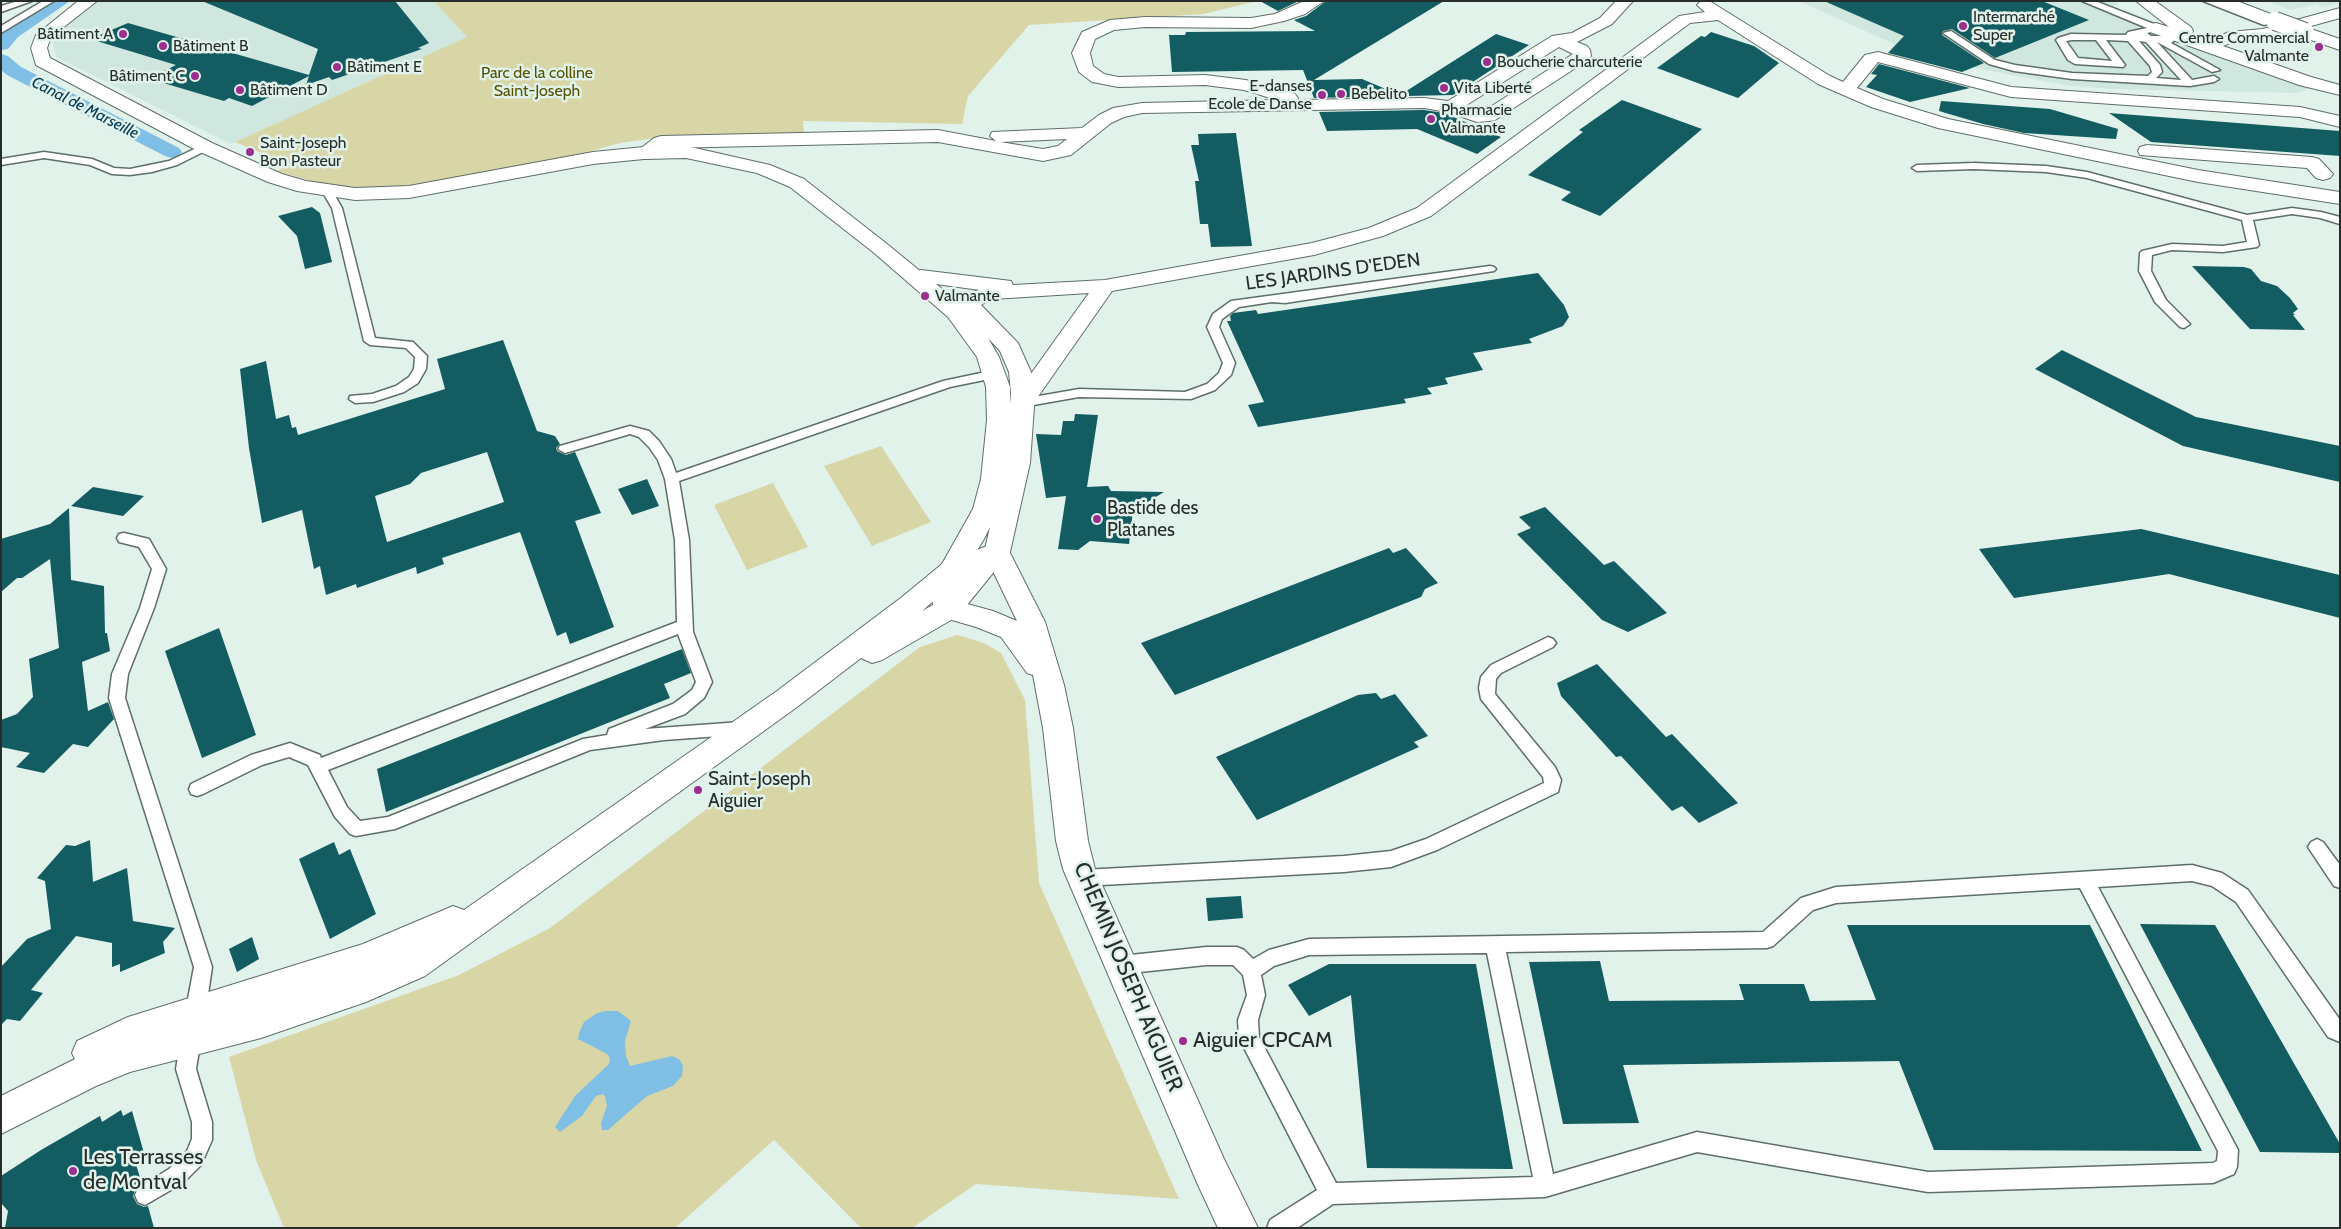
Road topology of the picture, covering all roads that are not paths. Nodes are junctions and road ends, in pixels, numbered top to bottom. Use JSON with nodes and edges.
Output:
{"nodes":[{"id":1,"x":28,"y":1,"type":"edge"},
{"id":2,"x":50,"y":1,"type":"edge"},
{"id":3,"x":89,"y":1,"type":"edge"},
{"id":4,"x":1316,"y":1,"type":"edge"},
{"id":5,"x":1625,"y":1,"type":"edge"},
{"id":6,"x":1692,"y":1,"type":"edge"},
{"id":7,"x":1700,"y":1,"type":"edge"},
{"id":8,"x":2075,"y":1,"type":"edge"},
{"id":9,"x":2086,"y":1,"type":"edge"},
{"id":10,"x":2144,"y":1,"type":"edge"},
{"id":11,"x":2207,"y":1,"type":"edge"},
{"id":12,"x":2221,"y":1,"type":"edge"},
{"id":13,"x":1,"y":9,"type":"edge"},
{"id":14,"x":2340,"y":12,"type":"edge"},
{"id":15,"x":1720,"y":15,"type":"junction"},
{"id":16,"x":1684,"y":20,"type":"junction"},
{"id":17,"x":2269,"y":26,"type":"junction"},
{"id":18,"x":2146,"y":29,"type":"junction"},
{"id":19,"x":1,"y":30,"type":"edge"},
{"id":20,"x":1948,"y":33,"type":"dead end"},
{"id":21,"x":2301,"y":33,"type":"junction"},
{"id":22,"x":2177,"y":35,"type":"junction"},
{"id":23,"x":2099,"y":38,"type":"junction"},
{"id":24,"x":2131,"y":38,"type":"junction"},
{"id":25,"x":1558,"y":40,"type":"junction"},
{"id":26,"x":2216,"y":43,"type":"junction"},
{"id":27,"x":2340,"y":45,"type":"edge"},
{"id":28,"x":2340,"y":50,"type":"edge"},
{"id":29,"x":2263,"y":52,"type":"junction"},
{"id":30,"x":2246,"y":59,"type":"junction"},
{"id":31,"x":2144,"y":80,"type":"junction"},
{"id":32,"x":2305,"y":81,"type":"junction"},
{"id":33,"x":2340,"y":81,"type":"edge"},
{"id":34,"x":2190,"y":83,"type":"junction"},
{"id":35,"x":1846,"y":90,"type":"junction"},
{"id":36,"x":2340,"y":90,"type":"edge"},
{"id":37,"x":2340,"y":103,"type":"edge"},
{"id":38,"x":1315,"y":106,"type":"junction"},
{"id":39,"x":1452,"y":107,"type":"junction"},
{"id":40,"x":2340,"y":122,"type":"edge"},
{"id":41,"x":2048,"y":146,"type":"junction"},
{"id":42,"x":205,"y":147,"type":"junction"},
{"id":43,"x":644,"y":153,"type":"junction"},
{"id":44,"x":1,"y":162,"type":"edge"},
{"id":45,"x":1917,"y":168,"type":"dead end"},
{"id":46,"x":2331,"y":175,"type":"edge"},
{"id":47,"x":327,"y":191,"type":"junction"},
{"id":48,"x":2340,"y":198,"type":"edge"},
{"id":49,"x":2246,"y":218,"type":"junction"},
{"id":50,"x":2340,"y":221,"type":"edge"},
{"id":51,"x":1490,"y":269,"type":"dead end"},
{"id":52,"x":911,"y":271,"type":"junction"},
{"id":53,"x":1104,"y":286,"type":"junction"},
{"id":54,"x":1032,"y":290,"type":"junction"},
{"id":55,"x":962,"y":308,"type":"junction"},
{"id":56,"x":2184,"y":324,"type":"dead end"},
{"id":57,"x":991,"y":365,"type":"junction"},
{"id":58,"x":1048,"y":368,"type":"junction"},
{"id":59,"x":1020,"y":372,"type":"junction"},
{"id":60,"x":355,"y":399,"type":"dead end"},
{"id":61,"x":1022,"y":403,"type":"junction"},
{"id":62,"x":565,"y":449,"type":"dead end"},
{"id":63,"x":672,"y":479,"type":"junction"},
{"id":64,"x":124,"y":538,"type":"dead end"},
{"id":65,"x":997,"y":552,"type":"junction"},
{"id":66,"x":946,"y":576,"type":"junction"},
{"id":67,"x":948,"y":609,"type":"junction"},
{"id":68,"x":685,"y":625,"type":"junction"},
{"id":69,"x":1548,"y":643,"type":"dead end"},
{"id":70,"x":1050,"y":685,"type":"junction"},
{"id":71,"x":787,"y":699,"type":"junction"},
{"id":72,"x":744,"y":729,"type":"junction"},
{"id":73,"x":589,"y":744,"type":"junction"},
{"id":74,"x":317,"y":767,"type":"junction"},
{"id":75,"x":197,"y":789,"type":"dead end"},
{"id":76,"x":2317,"y":847,"type":"dead end"},
{"id":77,"x":1083,"y":878,"type":"junction"},
{"id":78,"x":2085,"y":879,"type":"junction"},
{"id":79,"x":2340,"y":880,"type":"edge"},
{"id":80,"x":1496,"y":944,"type":"junction"},
{"id":81,"x":1121,"y":966,"type":"junction"},
{"id":82,"x":1251,"y":971,"type":"junction"},
{"id":83,"x":193,"y":1025,"type":"junction"},
{"id":84,"x":2340,"y":1033,"type":"edge"},
{"id":85,"x":1,"y":1108,"type":"edge"},
{"id":86,"x":1,"y":1116,"type":"edge"},
{"id":87,"x":1545,"y":1187,"type":"junction"},
{"id":88,"x":1330,"y":1194,"type":"junction"},
{"id":89,"x":145,"y":1195,"type":"dead end"},
{"id":90,"x":1239,"y":1228,"type":"edge"},
{"id":91,"x":1278,"y":1228,"type":"edge"}],
"edges":[{"from":1,"to":13,"type":"lane"},
{"from":2,"to":19,"type":"lane"},
{"from":3,"to":42,"type":"street"},
{"from":4,"to":38,"type":"street"},
{"from":5,"to":25,"type":"street"},
{"from":6,"to":16,"type":"street"},
{"from":7,"to":15,"type":"street"},
{"from":8,"to":18,"type":"lane"},
{"from":9,"to":18,"type":"lane"},
{"from":10,"to":22,"type":"street"},
{"from":11,"to":17,"type":"lane"},
{"from":12,"to":17,"type":"street"},
{"from":14,"to":17,"type":"street"},
{"from":15,"to":16,"type":"street"},
{"from":15,"to":35,"type":"street"},
{"from":16,"to":53,"type":"street"},
{"from":17,"to":21,"type":"street","bridge":true},
{"from":17,"to":26,"type":"street"},
{"from":17,"to":29,"type":"street"},
{"from":18,"to":22,"type":"street"},
{"from":18,"to":24,"type":"lane"},
{"from":18,"to":34,"type":"lane"},
{"from":20,"to":31,"type":"lane"},
{"from":21,"to":27,"type":"street"},
{"from":21,"to":28,"type":"lane"},
{"from":22,"to":26,"type":"street"},
{"from":22,"to":34,"type":"lane"},
{"from":23,"to":23,"type":"lane"},
{"from":23,"to":24,"type":"lane"},
{"from":24,"to":31,"type":"lane"},
{"from":25,"to":39,"type":"street"},
{"from":25,"to":39,"type":"street"},
{"from":26,"to":29,"type":"street"},
{"from":26,"to":30,"type":"street"},
{"from":29,"to":30,"type":"street"},
{"from":29,"to":33,"type":"street"},
{"from":30,"to":32,"type":"street"},
{"from":31,"to":34,"type":"lane"},
{"from":32,"to":36,"type":"street"},
{"from":32,"to":37,"type":"street"},
{"from":35,"to":40,"type":"street"},
{"from":35,"to":41,"type":"street"},
{"from":38,"to":39,"type":"street"},
{"from":38,"to":43,"type":"street"},
{"from":41,"to":46,"type":"street"},
{"from":41,"to":48,"type":"street"},
{"from":42,"to":44,"type":"lane"},
{"from":42,"to":47,"type":"street"},
{"from":43,"to":47,"type":"street"},
{"from":43,"to":52,"type":"street"},
{"from":45,"to":49,"type":"lane"},
{"from":46,"to":48,"type":"street"},
{"from":47,"to":60,"type":"lane"},
{"from":49,"to":50,"type":"lane"},
{"from":49,"to":56,"type":"lane"},
{"from":51,"to":61,"type":"lane","name":"LES JARDINS D'EDEN"},
{"from":52,"to":54,"type":"street"},
{"from":52,"to":55,"type":"street"},
{"from":53,"to":54,"type":"street"},
{"from":53,"to":58,"type":"street"},
{"from":54,"to":55,"type":"street"},
{"from":55,"to":57,"type":"street"},
{"from":55,"to":59,"type":"street"},
{"from":57,"to":59,"type":"street"},
{"from":57,"to":63,"type":"lane"},
{"from":57,"to":66,"type":"street"},
{"from":58,"to":59,"type":"street"},
{"from":58,"to":61,"type":"street"},
{"from":59,"to":61,"type":"street"},
{"from":61,"to":65,"type":"street"},
{"from":62,"to":63,"type":"lane"},
{"from":63,"to":68,"type":"lane"},
{"from":64,"to":83,"type":"lane"},
{"from":65,"to":66,"type":"street"},
{"from":65,"to":67,"type":"street"},
{"from":65,"to":70,"type":"street","name":"CHEMIN JOSEPH AIGUIER"},
{"from":66,"to":67,"type":"street"},
{"from":66,"to":71,"type":"street"},
{"from":67,"to":70,"type":"street","name":"CHEMIN JOSEPH AIGUIER"},
{"from":67,"to":71,"type":"street"},
{"from":68,"to":73,"type":"lane"},
{"from":68,"to":74,"type":"lane"},
{"from":69,"to":77,"type":"lane"},
{"from":70,"to":77,"type":"street","name":"CHEMIN JOSEPH AIGUIER"},
{"from":71,"to":72,"type":"street"},
{"from":72,"to":73,"type":"lane"},
{"from":72,"to":83,"type":"street"},
{"from":73,"to":74,"type":"lane"},
{"from":74,"to":75,"type":"lane"},
{"from":76,"to":79,"type":"lane"},
{"from":77,"to":81,"type":"street","name":"CHEMIN JOSEPH AIGUIER"},
{"from":78,"to":80,"type":"lane"},
{"from":78,"to":84,"type":"lane"},
{"from":78,"to":87,"type":"lane"},
{"from":80,"to":82,"type":"lane"},
{"from":80,"to":87,"type":"lane"},
{"from":81,"to":82,"type":"lane"},
{"from":81,"to":90,"type":"street","name":"CHEMIN JOSEPH AIGUIER"},
{"from":82,"to":88,"type":"lane"},
{"from":83,"to":85,"type":"street"},
{"from":83,"to":86,"type":"street"},
{"from":83,"to":89,"type":"lane"},
{"from":87,"to":88,"type":"lane"},
{"from":88,"to":91,"type":"lane"}]}
